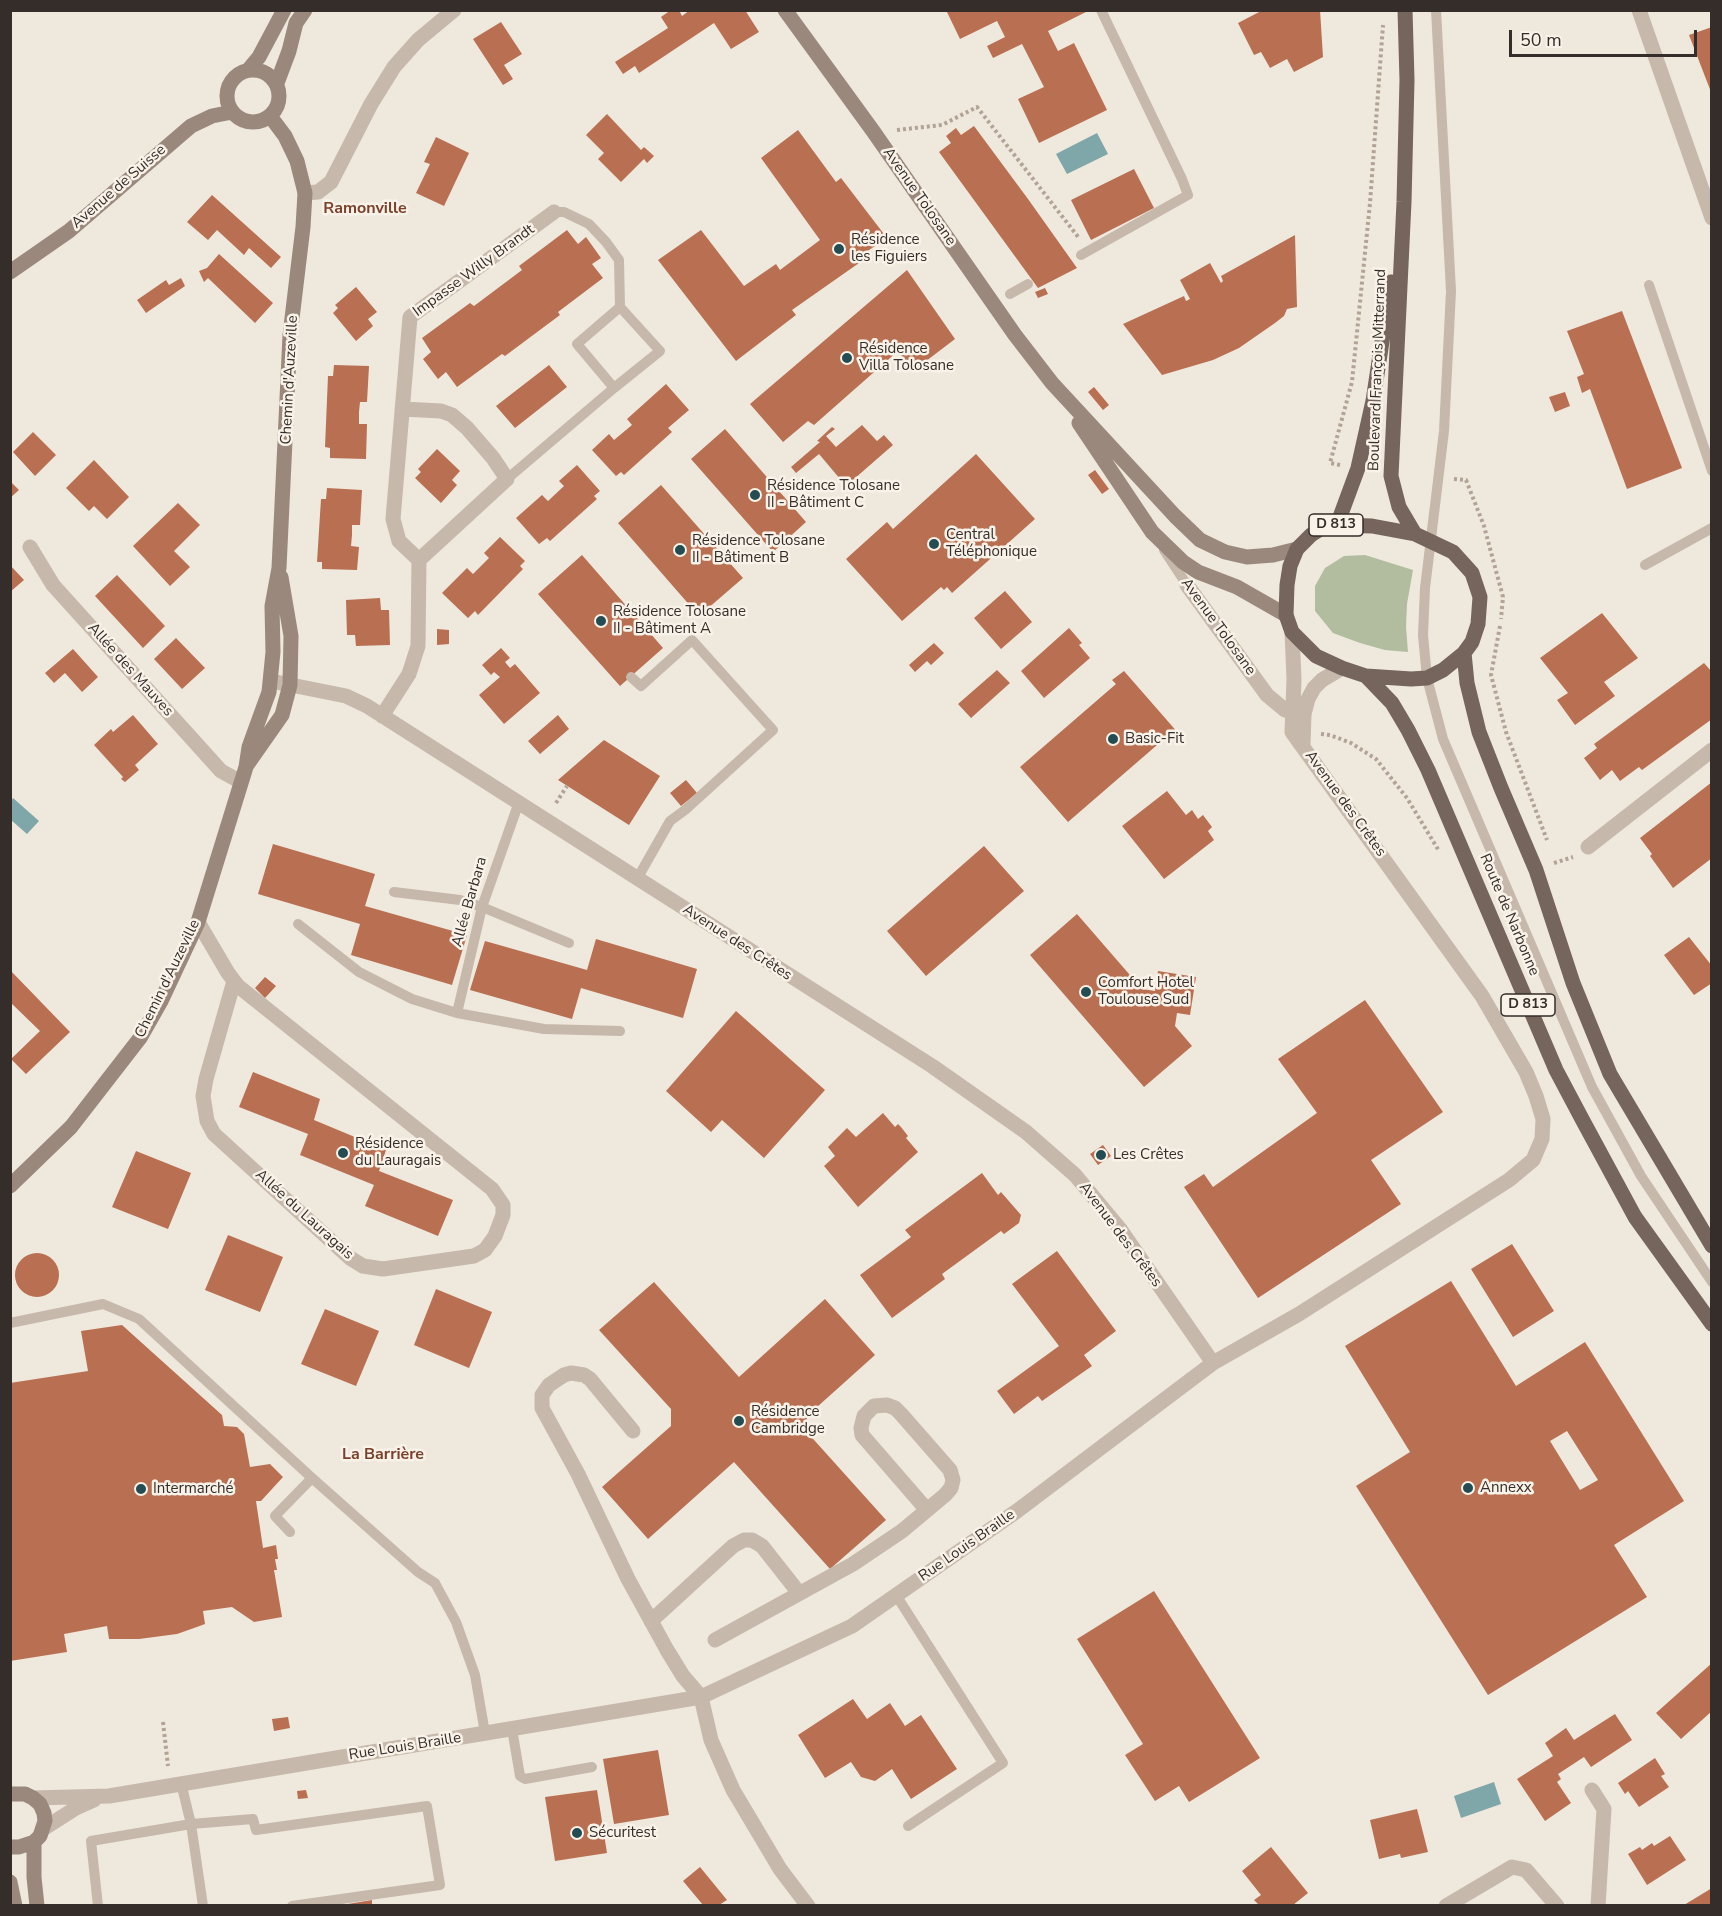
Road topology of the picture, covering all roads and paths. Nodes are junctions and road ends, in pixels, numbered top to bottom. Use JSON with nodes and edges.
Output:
{"nodes":[{"id":1,"x":284,"y":10,"type":"edge"},
{"id":2,"x":304,"y":10,"type":"edge"},
{"id":3,"x":454,"y":10,"type":"edge"},
{"id":4,"x":785,"y":10,"type":"edge"},
{"id":5,"x":1101,"y":10,"type":"edge"},
{"id":6,"x":1405,"y":10,"type":"edge"},
{"id":7,"x":1436,"y":10,"type":"edge"},
{"id":8,"x":1639,"y":10,"type":"edge"},
{"id":9,"x":1384,"y":19,"type":"dead end"},
{"id":10,"x":249,"y":69,"type":"junction"},
{"id":11,"x":277,"y":83,"type":"junction"},
{"id":12,"x":232,"y":112,"type":"junction"},
{"id":13,"x":270,"y":116,"type":"junction"},
{"id":14,"x":873,"y":131,"type":"junction"},
{"id":15,"x":305,"y":193,"type":"junction"},
{"id":16,"x":1404,"y":202,"type":"junction"},
{"id":17,"x":554,"y":212,"type":"joint"},
{"id":18,"x":1712,"y":218,"type":"edge"},
{"id":19,"x":1085,"y":252,"type":"joint"},
{"id":20,"x":10,"y":272,"type":"edge"},
{"id":21,"x":1028,"y":284,"type":"dead end"},
{"id":22,"x":1649,"y":285,"type":"dead end"},
{"id":23,"x":1010,"y":294,"type":"dead end"},
{"id":24,"x":620,"y":307,"type":"junction"},
{"id":25,"x":1052,"y":383,"type":"junction"},
{"id":26,"x":614,"y":388,"type":"junction"},
{"id":27,"x":402,"y":409,"type":"junction"},
{"id":28,"x":1330,"y":463,"type":"dead end"},
{"id":29,"x":1712,"y":471,"type":"edge"},
{"id":30,"x":507,"y":479,"type":"junction"},
{"id":31,"x":1466,"y":480,"type":"dead end"},
{"id":32,"x":1337,"y":525,"type":"junction"},
{"id":33,"x":1712,"y":528,"type":"edge"},
{"id":34,"x":1152,"y":532,"type":"junction"},
{"id":35,"x":1415,"y":534,"type":"junction"},
{"id":36,"x":1431,"y":541,"type":"junction"},
{"id":37,"x":30,"y":547,"type":"dead end"},
{"id":38,"x":1297,"y":549,"type":"junction"},
{"id":39,"x":419,"y":560,"type":"junction"},
{"id":40,"x":1645,"y":565,"type":"dead end"},
{"id":41,"x":279,"y":568,"type":"junction"},
{"id":42,"x":1187,"y":585,"type":"joint"},
{"id":43,"x":1286,"y":615,"type":"junction"},
{"id":44,"x":1292,"y":632,"type":"junction"},
{"id":45,"x":1464,"y":653,"type":"junction"},
{"id":46,"x":1342,"y":668,"type":"junction"},
{"id":47,"x":1366,"y":676,"type":"junction"},
{"id":48,"x":631,"y":677,"type":"dead end"},
{"id":49,"x":1427,"y":678,"type":"junction"},
{"id":50,"x":271,"y":681,"type":"junction"},
{"id":51,"x":290,"y":685,"type":"junction"},
{"id":52,"x":1292,"y":712,"type":"junction"},
{"id":53,"x":382,"y":716,"type":"junction"},
{"id":54,"x":1303,"y":739,"type":"junction"},
{"id":55,"x":1712,"y":750,"type":"edge"},
{"id":56,"x":244,"y":775,"type":"junction"},
{"id":57,"x":519,"y":802,"type":"junction"},
{"id":58,"x":1548,"y":840,"type":"dead end"},
{"id":59,"x":1588,"y":847,"type":"dead end"},
{"id":60,"x":1443,"y":858,"type":"dead end"},
{"id":61,"x":1561,"y":861,"type":"dead end"},
{"id":62,"x":1559,"y":873,"type":"dead end"},
{"id":63,"x":637,"y":879,"type":"junction"},
{"id":64,"x":394,"y":892,"type":"dead end"},
{"id":65,"x":482,"y":907,"type":"junction"},
{"id":66,"x":198,"y":921,"type":"junction"},
{"id":67,"x":298,"y":924,"type":"dead end"},
{"id":68,"x":569,"y":943,"type":"dead end"},
{"id":69,"x":234,"y":981,"type":"junction"},
{"id":70,"x":457,"y":1013,"type":"junction"},
{"id":71,"x":620,"y":1030,"type":"dead end"},
{"id":72,"x":10,"y":1186,"type":"edge"},
{"id":73,"x":1712,"y":1246,"type":"edge"},
{"id":74,"x":1712,"y":1282,"type":"edge"},
{"id":75,"x":10,"y":1323,"type":"edge"},
{"id":76,"x":1712,"y":1324,"type":"edge"},
{"id":77,"x":1214,"y":1363,"type":"junction"},
{"id":78,"x":633,"y":1431,"type":"dead end"},
{"id":79,"x":312,"y":1478,"type":"junction"},
{"id":80,"x":927,"y":1510,"type":"junction"},
{"id":81,"x":290,"y":1532,"type":"dead end"},
{"id":82,"x":799,"y":1593,"type":"junction"},
{"id":83,"x":896,"y":1595,"type":"junction"},
{"id":84,"x":651,"y":1621,"type":"junction"},
{"id":85,"x":715,"y":1640,"type":"dead end"},
{"id":86,"x":701,"y":1697,"type":"junction"},
{"id":87,"x":163,"y":1722,"type":"dead end"},
{"id":88,"x":512,"y":1729,"type":"junction"},
{"id":89,"x":485,"y":1733,"type":"junction"},
{"id":90,"x":592,"y":1767,"type":"dead end"},
{"id":91,"x":168,"y":1768,"type":"dead end"},
{"id":92,"x":181,"y":1784,"type":"junction"},
{"id":93,"x":1592,"y":1790,"type":"dead end"},
{"id":94,"x":12,"y":1791,"type":"edge"},
{"id":95,"x":108,"y":1796,"type":"junction"},
{"id":96,"x":33,"y":1798,"type":"junction"},
{"id":97,"x":191,"y":1824,"type":"junction"},
{"id":98,"x":908,"y":1827,"type":"dead end"},
{"id":99,"x":44,"y":1829,"type":"junction"},
{"id":100,"x":34,"y":1842,"type":"junction"},
{"id":101,"x":10,"y":1847,"type":"edge"},
{"id":102,"x":10,"y":1882,"type":"edge"},
{"id":103,"x":15,"y":1905,"type":"edge"},
{"id":104,"x":37,"y":1905,"type":"edge"},
{"id":105,"x":98,"y":1905,"type":"edge"},
{"id":106,"x":203,"y":1905,"type":"edge"},
{"id":107,"x":292,"y":1905,"type":"edge"},
{"id":108,"x":808,"y":1905,"type":"edge"},
{"id":109,"x":1446,"y":1905,"type":"edge"},
{"id":110,"x":1557,"y":1905,"type":"edge"},
{"id":111,"x":1598,"y":1905,"type":"edge"}],
"edges":[{"from":1,"to":10,"type":"street"},
{"from":2,"to":11,"type":"street"},
{"from":3,"to":15,"type":"street"},
{"from":4,"to":14,"type":"street","name":"Avenue Tolosane"},
{"from":5,"to":19,"type":"lane"},
{"from":6,"to":16,"type":"main road","name":"Boulevard François Mitterrand","number":"D 813"},
{"from":7,"to":36,"type":"lane"},
{"from":8,"to":18,"type":"street"},
{"from":9,"to":28,"type":"path"},
{"from":10,"to":11,"type":"street"},
{"from":10,"to":12,"type":"street"},
{"from":11,"to":13,"type":"street"},
{"from":12,"to":13,"type":"street"},
{"from":12,"to":20,"type":"street","name":"Avenue de Suisse"},
{"from":13,"to":15,"type":"street","name":"Chemin d'Auzeville"},
{"from":14,"to":19,"type":"path"},
{"from":14,"to":25,"type":"street","name":"Avenue Tolosane"},
{"from":15,"to":41,"type":"street","name":"Chemin d'Auzeville"},
{"from":16,"to":32,"type":"main road","name":"Boulevard François Mitterrand","number":"D 813"},
{"from":16,"to":35,"type":"main road","name":"Boulevard François Mitterrand","number":"D 813"},
{"from":17,"to":24,"type":"lane"},
{"from":17,"to":27,"type":"street","name":"Impasse Willy Brandt"},
{"from":21,"to":23,"type":"lane"},
{"from":22,"to":29,"type":"lane"},
{"from":24,"to":26,"type":"lane"},
{"from":24,"to":26,"type":"lane"},
{"from":25,"to":34,"type":"street","name":"Avenue Tolosane"},
{"from":25,"to":38,"type":"street","name":"Avenue Tolosane"},
{"from":26,"to":30,"type":"lane"},
{"from":27,"to":30,"type":"street"},
{"from":27,"to":39,"type":"street","name":"Impasse Willy Brandt"},
{"from":30,"to":39,"type":"street"},
{"from":31,"to":58,"type":"path"},
{"from":32,"to":35,"type":"main road","number":"D 813"},
{"from":32,"to":38,"type":"main road","number":"D 813"},
{"from":33,"to":40,"type":"lane"},
{"from":34,"to":42,"type":"lane","name":"Avenue Tolosane"},
{"from":34,"to":43,"type":"street","name":"Avenue Tolosane"},
{"from":35,"to":36,"type":"main road","number":"D 813"},
{"from":36,"to":45,"type":"main road","number":"D 813"},
{"from":36,"to":49,"type":"lane"},
{"from":37,"to":56,"type":"street","name":"Allée des Mauves"},
{"from":38,"to":43,"type":"main road","number":"D 813"},
{"from":39,"to":53,"type":"street"},
{"from":41,"to":50,"type":"street","name":"Chemin d'Auzeville"},
{"from":41,"to":51,"type":"street","name":"Chemin d'Auzeville"},
{"from":42,"to":52,"type":"street","name":"Avenue Tolosane"},
{"from":43,"to":44,"type":"main road","number":"D 813"},
{"from":44,"to":46,"type":"main road","number":"D 813"},
{"from":44,"to":52,"type":"street","name":"Avenue des Crêtes"},
{"from":45,"to":49,"type":"main road","number":"D 813"},
{"from":45,"to":73,"type":"main road","number":"D 813"},
{"from":46,"to":47,"type":"main road","number":"D 813"},
{"from":46,"to":54,"type":"street","name":"Avenue des Crêtes"},
{"from":47,"to":49,"type":"main road","number":"D 813"},
{"from":47,"to":76,"type":"main road","name":"Route de Narbonne","number":"D 813"},
{"from":48,"to":63,"type":"lane"},
{"from":49,"to":74,"type":"lane"},
{"from":50,"to":51,"type":"street","name":"Avenue des Crêtes"},
{"from":50,"to":56,"type":"street","name":"Chemin d'Auzeville"},
{"from":51,"to":53,"type":"street","name":"Avenue des Crêtes"},
{"from":51,"to":56,"type":"street","name":"Chemin d'Auzeville"},
{"from":52,"to":54,"type":"street","name":"Avenue des Crêtes"},
{"from":53,"to":57,"type":"street","name":"Avenue des Crêtes"},
{"from":54,"to":60,"type":"path"},
{"from":54,"to":77,"type":"street","name":"Avenue des Crêtes"},
{"from":55,"to":59,"type":"street"},
{"from":56,"to":66,"type":"street","name":"Chemin d'Auzeville"},
{"from":57,"to":63,"type":"street","name":"Avenue des Crêtes"},
{"from":57,"to":65,"type":"lane","name":"Allée Barbara"},
{"from":61,"to":62,"type":"path"},
{"from":63,"to":77,"type":"street","name":"Avenue des Crêtes"},
{"from":64,"to":65,"type":"lane"},
{"from":65,"to":68,"type":"lane"},
{"from":65,"to":70,"type":"lane","name":"Allée Barbara"},
{"from":66,"to":69,"type":"street","name":"Allée du Lauragais"},
{"from":66,"to":72,"type":"street","name":"Chemin d'Auzeville"},
{"from":67,"to":70,"type":"lane"},
{"from":69,"to":69,"type":"street","name":"Allée du Lauragais"},
{"from":70,"to":71,"type":"lane"},
{"from":75,"to":79,"type":"lane"},
{"from":77,"to":83,"type":"street","name":"Rue Louis Braille"},
{"from":78,"to":84,"type":"street"},
{"from":79,"to":81,"type":"lane"},
{"from":79,"to":89,"type":"lane"},
{"from":80,"to":80,"type":"street"},
{"from":80,"to":82,"type":"street"},
{"from":82,"to":84,"type":"street"},
{"from":82,"to":85,"type":"street"},
{"from":83,"to":86,"type":"street","name":"Rue Louis Braille"},
{"from":83,"to":98,"type":"lane"},
{"from":84,"to":86,"type":"street"},
{"from":86,"to":88,"type":"street","name":"Rue Louis Braille"},
{"from":86,"to":108,"type":"street"},
{"from":87,"to":91,"type":"path"},
{"from":88,"to":89,"type":"street","name":"Rue Louis Braille"},
{"from":88,"to":90,"type":"lane"},
{"from":89,"to":92,"type":"street","name":"Rue Louis Braille"},
{"from":92,"to":95,"type":"street","name":"Rue Louis Braille"},
{"from":92,"to":97,"type":"lane"},
{"from":93,"to":111,"type":"street"},
{"from":94,"to":96,"type":"street"},
{"from":95,"to":96,"type":"street","name":"Rue Louis Braille"},
{"from":95,"to":99,"type":"street","name":"Rue Louis Braille"},
{"from":96,"to":99,"type":"street"},
{"from":97,"to":105,"type":"lane"},
{"from":97,"to":106,"type":"lane"},
{"from":97,"to":107,"type":"lane"},
{"from":99,"to":100,"type":"street"},
{"from":100,"to":101,"type":"street"},
{"from":100,"to":104,"type":"street"},
{"from":102,"to":103,"type":"street"},
{"from":109,"to":110,"type":"street"}]}
